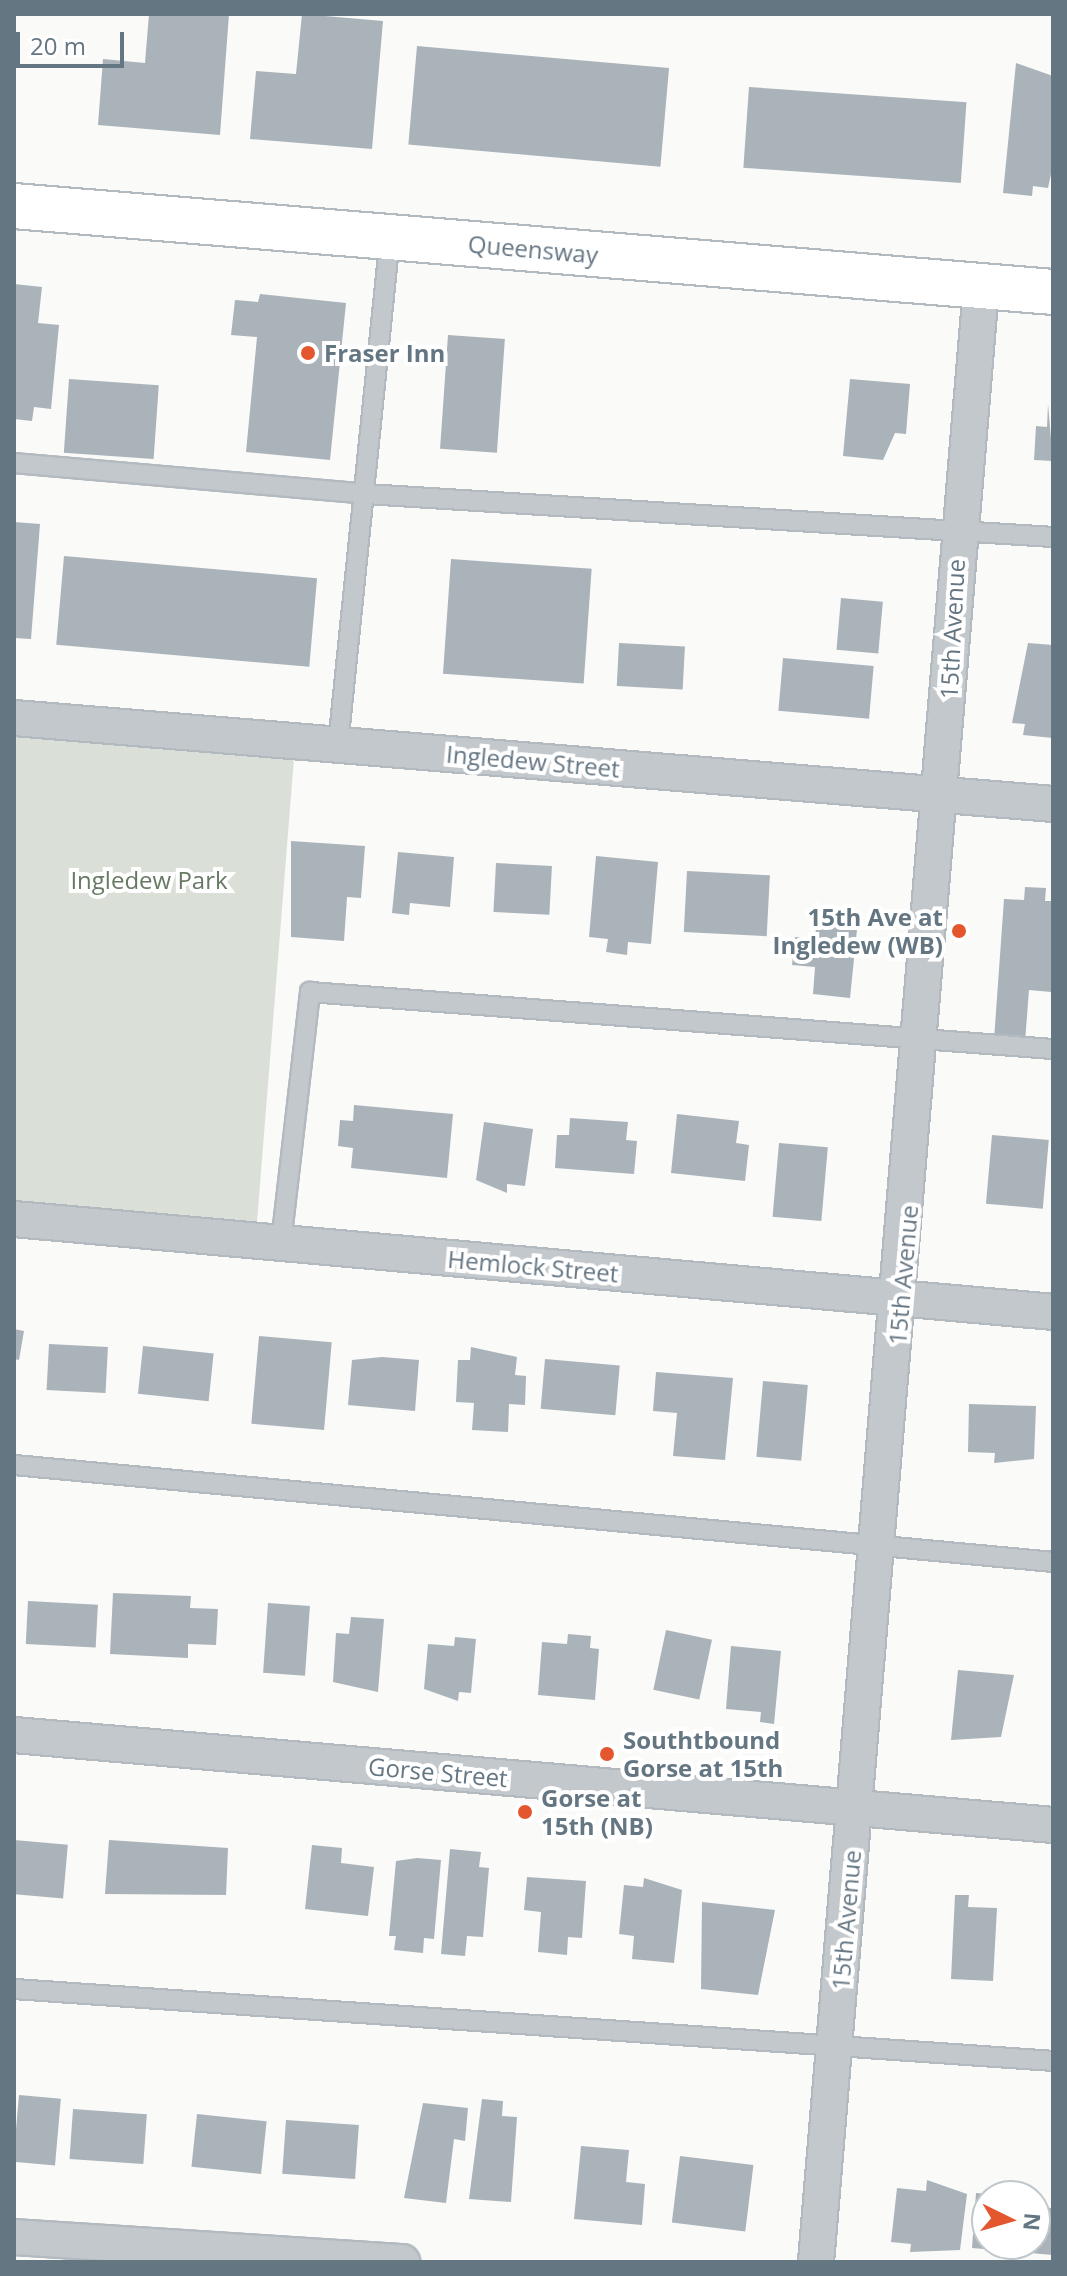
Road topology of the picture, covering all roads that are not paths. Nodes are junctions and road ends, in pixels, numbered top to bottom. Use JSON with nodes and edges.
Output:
{"nodes":[{"id":1,"x":14,"y":206,"type":"edge"},
{"id":2,"x":390,"y":237,"type":"junction"},
{"id":3,"x":981,"y":287,"type":"junction"},
{"id":4,"x":1053,"y":292,"type":"edge"},
{"id":5,"x":14,"y":463,"type":"edge"},
{"id":6,"x":366,"y":494,"type":"junction"},
{"id":7,"x":958,"y":529,"type":"junction"},
{"id":8,"x":1053,"y":537,"type":"edge"},
{"id":9,"x":14,"y":718,"type":"edge"},
{"id":10,"x":338,"y":745,"type":"junction"},
{"id":11,"x":942,"y":794,"type":"junction"},
{"id":12,"x":1053,"y":804,"type":"edge"},
{"id":13,"x":923,"y":1039,"type":"junction"},
{"id":14,"x":1053,"y":1049,"type":"edge"},
{"id":15,"x":14,"y":1219,"type":"edge"},
{"id":16,"x":281,"y":1243,"type":"junction"},
{"id":17,"x":901,"y":1299,"type":"junction"},
{"id":18,"x":1053,"y":1312,"type":"edge"},
{"id":19,"x":14,"y":1465,"type":"edge"},
{"id":20,"x":878,"y":1544,"type":"junction"},
{"id":21,"x":1053,"y":1562,"type":"edge"},
{"id":22,"x":14,"y":1735,"type":"edge"},
{"id":23,"x":857,"y":1808,"type":"junction"},
{"id":24,"x":1053,"y":1825,"type":"edge"},
{"id":25,"x":14,"y":1989,"type":"edge"},
{"id":26,"x":835,"y":2044,"type":"junction"},
{"id":27,"x":1053,"y":2061,"type":"edge"},
{"id":28,"x":14,"y":2237,"type":"edge"},
{"id":29,"x":402,"y":2262,"type":"edge"},
{"id":30,"x":816,"y":2262,"type":"edge"}],
"edges":[{"from":1,"to":2,"type":"main road","name":"Queensway"},
{"from":2,"to":3,"type":"main road","name":"Queensway"},
{"from":2,"to":6,"type":"lane"},
{"from":3,"to":4,"type":"main road","name":"Queensway"},
{"from":3,"to":7,"type":"street","name":"15th Avenue"},
{"from":5,"to":6,"type":"lane"},
{"from":6,"to":7,"type":"lane"},
{"from":6,"to":10,"type":"lane"},
{"from":7,"to":8,"type":"lane"},
{"from":7,"to":11,"type":"street","name":"15th Avenue"},
{"from":9,"to":10,"type":"street","name":"Ingledew Street"},
{"from":10,"to":11,"type":"street","name":"Ingledew Street"},
{"from":11,"to":12,"type":"street","name":"Ingledew Street"},
{"from":11,"to":13,"type":"street","name":"15th Avenue"},
{"from":13,"to":14,"type":"lane"},
{"from":13,"to":16,"type":"lane"},
{"from":13,"to":17,"type":"street","name":"15th Avenue"},
{"from":15,"to":16,"type":"street","name":"Hemlock Street"},
{"from":16,"to":17,"type":"street","name":"Hemlock Street"},
{"from":17,"to":18,"type":"street","name":"Hemlock Street"},
{"from":17,"to":20,"type":"street","name":"15th Avenue"},
{"from":19,"to":20,"type":"lane"},
{"from":20,"to":21,"type":"lane"},
{"from":20,"to":23,"type":"street","name":"15th Avenue"},
{"from":22,"to":23,"type":"street","name":"Gorse Street"},
{"from":23,"to":24,"type":"street","name":"Gorse Street"},
{"from":23,"to":26,"type":"street","name":"15th Avenue"},
{"from":25,"to":26,"type":"lane"},
{"from":26,"to":27,"type":"lane"},
{"from":26,"to":30,"type":"street","name":"15th Avenue"},
{"from":28,"to":29,"type":"street"}]}
